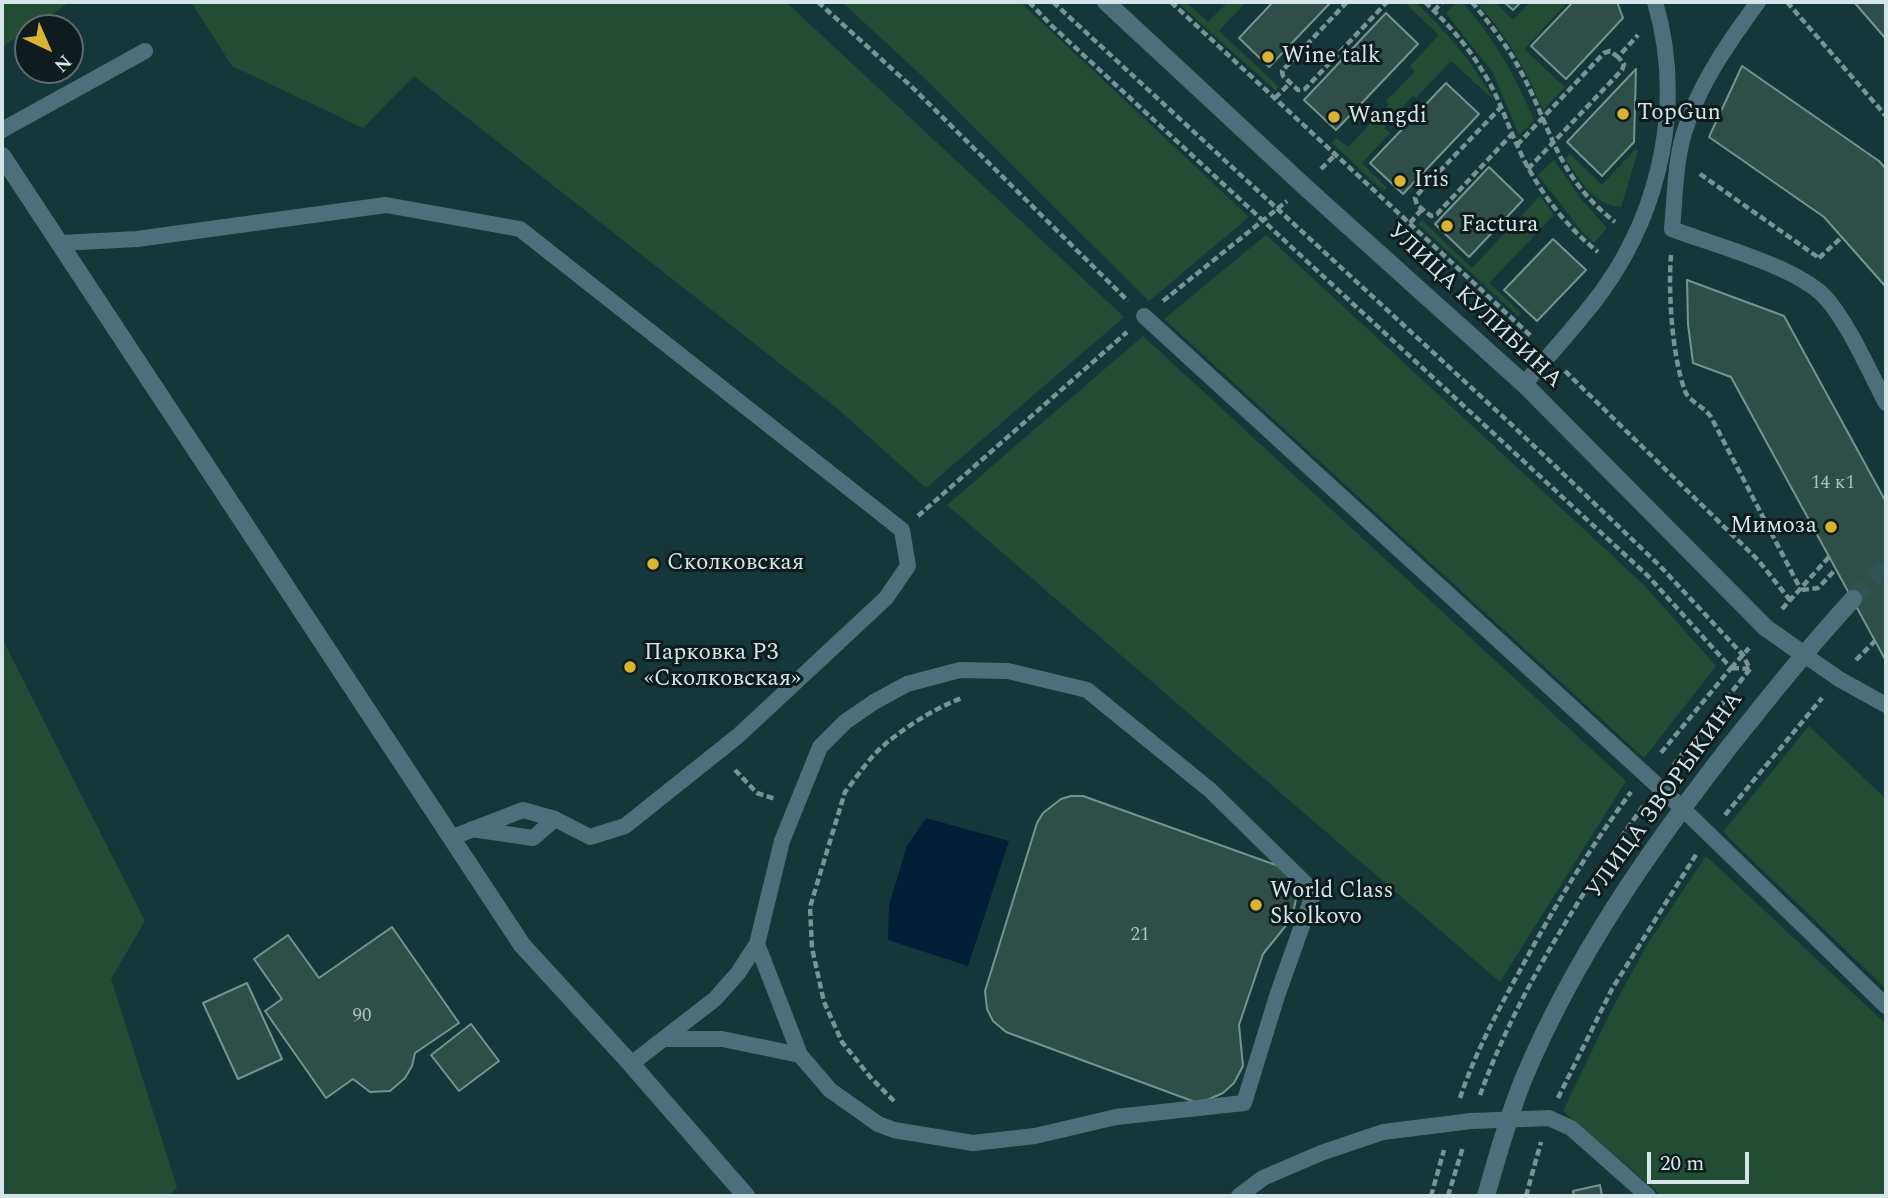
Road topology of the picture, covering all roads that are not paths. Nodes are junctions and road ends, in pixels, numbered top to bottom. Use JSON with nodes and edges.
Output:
{"nodes":[{"id":1,"x":1106,"y":2,"type":"edge"},
{"id":2,"x":1758,"y":2,"type":"edge"},
{"id":3,"x":1657,"y":8,"type":"edge"},
{"id":4,"x":145,"y":51,"type":"dead end"},
{"id":5,"x":2,"y":130,"type":"edge"},
{"id":6,"x":2,"y":156,"type":"edge"},
{"id":7,"x":61,"y":243,"type":"junction"},
{"id":8,"x":1144,"y":316,"type":"road end"},
{"id":9,"x":1524,"y":384,"type":"junction"},
{"id":10,"x":1886,"y":403,"type":"edge"},
{"id":11,"x":1853,"y":599,"type":"tunnel mouth"},
{"id":12,"x":1804,"y":654,"type":"junction"},
{"id":13,"x":1886,"y":705,"type":"edge"},
{"id":14,"x":1682,"y":808,"type":"junction"},
{"id":15,"x":555,"y":819,"type":"junction"},
{"id":16,"x":470,"y":828,"type":"junction"},
{"id":17,"x":453,"y":837,"type":"junction"},
{"id":18,"x":757,"y":944,"type":"junction"},
{"id":19,"x":1886,"y":1006,"type":"edge"},
{"id":20,"x":667,"y":1039,"type":"junction"},
{"id":21,"x":800,"y":1055,"type":"junction"},
{"id":22,"x":631,"y":1065,"type":"junction"},
{"id":23,"x":1508,"y":1120,"type":"junction"},
{"id":24,"x":746,"y":1196,"type":"edge"},
{"id":25,"x":1239,"y":1196,"type":"edge"},
{"id":26,"x":1486,"y":1196,"type":"edge"},
{"id":27,"x":1648,"y":1196,"type":"edge"}],
"edges":[{"from":1,"to":9,"type":"street","name":"УЛИЦА КУЛИБИНА"},
{"from":2,"to":10,"type":"lane"},
{"from":3,"to":9,"type":"lane"},
{"from":4,"to":5,"type":"lane"},
{"from":6,"to":7,"type":"street"},
{"from":7,"to":15,"type":"lane"},
{"from":7,"to":17,"type":"street"},
{"from":8,"to":14,"type":"lane"},
{"from":9,"to":12,"type":"street","name":"УЛИЦА КУЛИБИНА"},
{"from":11,"to":12,"type":"street","name":"УЛИЦА ЗВОРЫКИНА"},
{"from":12,"to":13,"type":"lane"},
{"from":12,"to":14,"type":"street","name":"УЛИЦА ЗВОРЫКИНА"},
{"from":14,"to":19,"type":"lane"},
{"from":14,"to":23,"type":"street","name":"УЛИЦА ЗВОРЫКИНА"},
{"from":15,"to":16,"type":"lane"},
{"from":15,"to":16,"type":"lane"},
{"from":16,"to":17,"type":"lane"},
{"from":17,"to":22,"type":"street"},
{"from":18,"to":20,"type":"lane"},
{"from":18,"to":21,"type":"lane"},
{"from":18,"to":21,"type":"lane"},
{"from":20,"to":21,"type":"lane"},
{"from":20,"to":22,"type":"lane"},
{"from":22,"to":24,"type":"street"},
{"from":23,"to":25,"type":"lane"},
{"from":23,"to":26,"type":"street","name":"УЛИЦА ЗВОРЫКИНА"},
{"from":23,"to":27,"type":"lane"}]}
